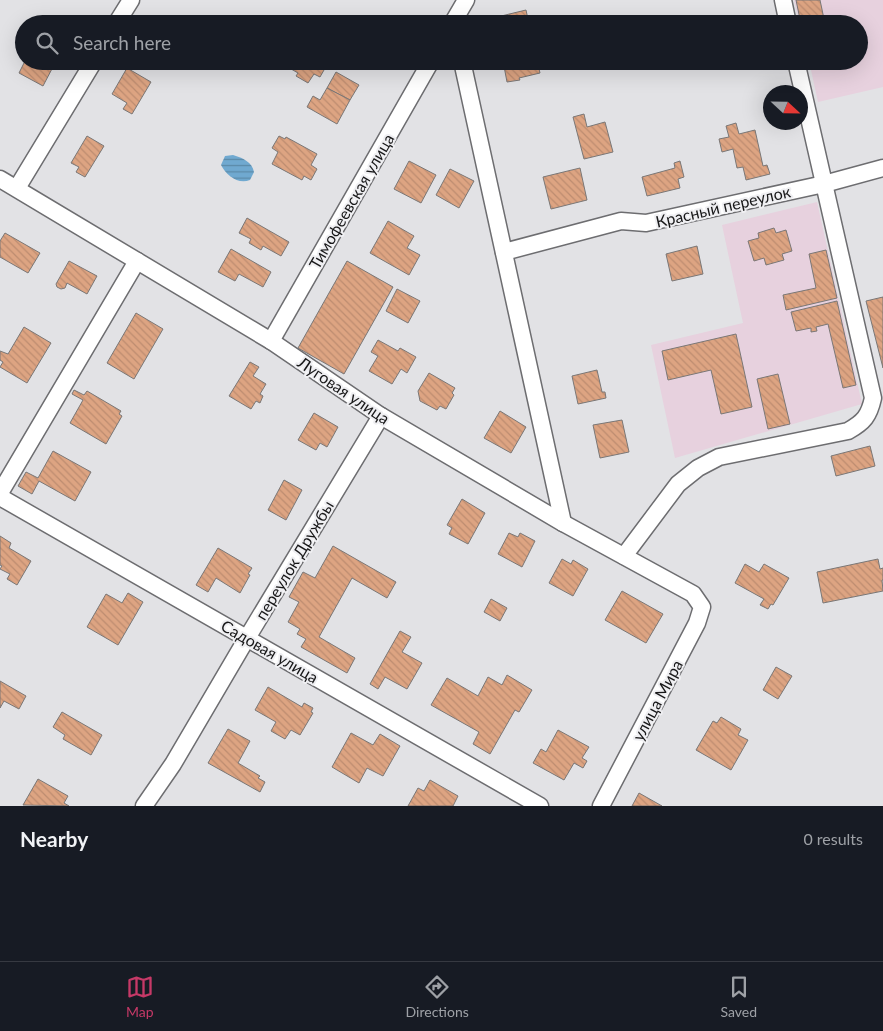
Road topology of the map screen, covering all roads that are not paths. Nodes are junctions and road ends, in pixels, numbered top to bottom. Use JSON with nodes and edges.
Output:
{"nodes":[{"id":1,"x":131,"y":0,"type":"edge"},
{"id":2,"x":466,"y":0,"type":"edge"},
{"id":3,"x":783,"y":0,"type":"edge"},
{"id":4,"x":122,"y":15,"type":"edge"},
{"id":5,"x":458,"y":15,"type":"edge"},
{"id":6,"x":786,"y":15,"type":"edge"},
{"id":7,"x":89,"y":70,"type":"edge"},
{"id":8,"x":426,"y":70,"type":"edge"},
{"id":9,"x":464,"y":70,"type":"edge"},
{"id":10,"x":798,"y":70,"type":"edge"},
{"id":11,"x":883,"y":168,"type":"edge"},
{"id":12,"x":0,"y":178,"type":"edge"},
{"id":13,"x":824,"y":184,"type":"junction"},
{"id":14,"x":17,"y":188,"type":"junction"},
{"id":15,"x":504,"y":252,"type":"junction"},
{"id":16,"x":137,"y":261,"type":"junction"},
{"id":17,"x":271,"y":342,"type":"junction"},
{"id":18,"x":381,"y":416,"type":"junction"},
{"id":19,"x":0,"y":493,"type":"edge"},
{"id":20,"x":0,"y":497,"type":"edge"},
{"id":21,"x":563,"y":523,"type":"junction"},
{"id":22,"x":624,"y":556,"type":"junction"},
{"id":23,"x":693,"y":594,"type":"joint"},
{"id":24,"x":247,"y":638,"type":"junction"},
{"id":25,"x":144,"y":806,"type":"edge"},
{"id":26,"x":540,"y":806,"type":"edge"},
{"id":27,"x":601,"y":806,"type":"edge"}],
"edges":[{"from":1,"to":4,"type":"street"},
{"from":2,"to":5,"type":"street"},
{"from":3,"to":6,"type":"street"},
{"from":7,"to":14,"type":"street"},
{"from":8,"to":17,"type":"street","name":"Тимофеевская улица"},
{"from":9,"to":15,"type":"street"},
{"from":10,"to":13,"type":"street"},
{"from":11,"to":13,"type":"street","name":"Красный переулок"},
{"from":12,"to":14,"type":"street","name":"Луговая улица"},
{"from":13,"to":15,"type":"street","name":"Красный переулок"},
{"from":13,"to":22,"type":"street"},
{"from":14,"to":16,"type":"street","name":"Луговая улица"},
{"from":15,"to":21,"type":"street"},
{"from":16,"to":17,"type":"street","name":"Луговая улица"},
{"from":16,"to":19,"type":"street"},
{"from":17,"to":18,"type":"street","name":"Луговая улица"},
{"from":18,"to":21,"type":"street","name":"Луговая улица"},
{"from":18,"to":24,"type":"street","name":"переулок Дружбы"},
{"from":20,"to":24,"type":"street","name":"Садовая улица"},
{"from":21,"to":22,"type":"street","name":"Луговая улица"},
{"from":22,"to":23,"type":"street","name":"Луговая улица"},
{"from":23,"to":27,"type":"street","name":"улица Мира"},
{"from":24,"to":25,"type":"street","name":"переулок Дружбы"},
{"from":24,"to":26,"type":"street","name":"Садовая улица"}]}
